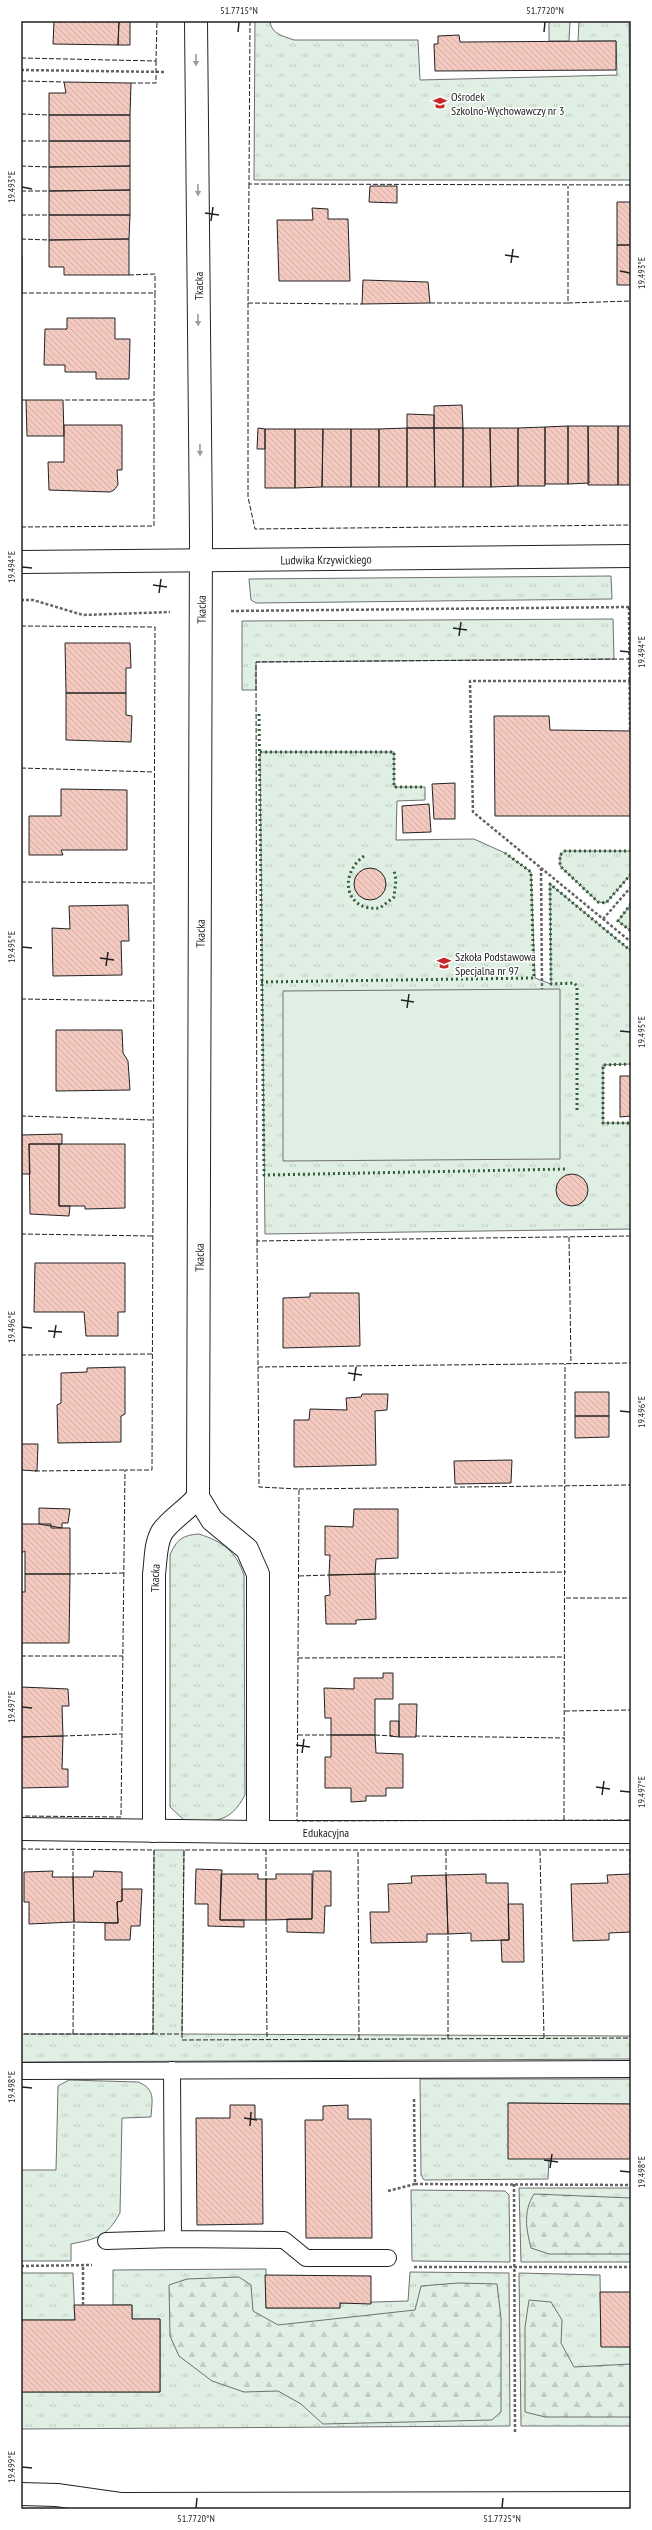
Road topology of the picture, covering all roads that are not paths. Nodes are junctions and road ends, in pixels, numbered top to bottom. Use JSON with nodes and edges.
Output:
{"nodes":[{"id":1,"x":196,"y":21,"type":"edge"},
{"id":2,"x":631,"y":556,"type":"edge"},
{"id":3,"x":200,"y":559,"type":"junction"},
{"id":4,"x":21,"y":562,"type":"edge"},
{"id":5,"x":198,"y":1497,"type":"junction"},
{"id":6,"x":21,"y":1829,"type":"edge"},
{"id":7,"x":154,"y":1830,"type":"junction"},
{"id":8,"x":258,"y":1832,"type":"junction"},
{"id":9,"x":631,"y":1832,"type":"edge"},
{"id":10,"x":631,"y":2069,"type":"edge"},
{"id":11,"x":172,"y":2070,"type":"junction"},
{"id":12,"x":21,"y":2071,"type":"edge"},
{"id":13,"x":173,"y":2239,"type":"junction"},
{"id":14,"x":106,"y":2241,"type":"dead end"},
{"id":15,"x":388,"y":2258,"type":"road end"},
{"id":16,"x":21,"y":2494,"type":"edge"},
{"id":17,"x":631,"y":2503,"type":"edge"}],
"edges":[{"from":1,"to":3,"type":"street","name":"Tkacka","one_way":true},
{"from":2,"to":3,"type":"street","name":"Ludwika Krzywickiego"},
{"from":3,"to":4,"type":"street","name":"Ludwika Krzywickiego"},
{"from":3,"to":5,"type":"street","name":"Tkacka"},
{"from":5,"to":7,"type":"street","name":"Tkacka"},
{"from":5,"to":8,"type":"street"},
{"from":6,"to":7,"type":"street","name":"Edukacyjna"},
{"from":7,"to":8,"type":"street","name":"Edukacyjna"},
{"from":8,"to":9,"type":"street","name":"Edukacyjna"},
{"from":10,"to":11,"type":"lane"},
{"from":11,"to":12,"type":"lane"},
{"from":11,"to":13,"type":"lane"},
{"from":13,"to":14,"type":"lane"},
{"from":13,"to":15,"type":"lane"},
{"from":16,"to":17,"type":"street"}]}
